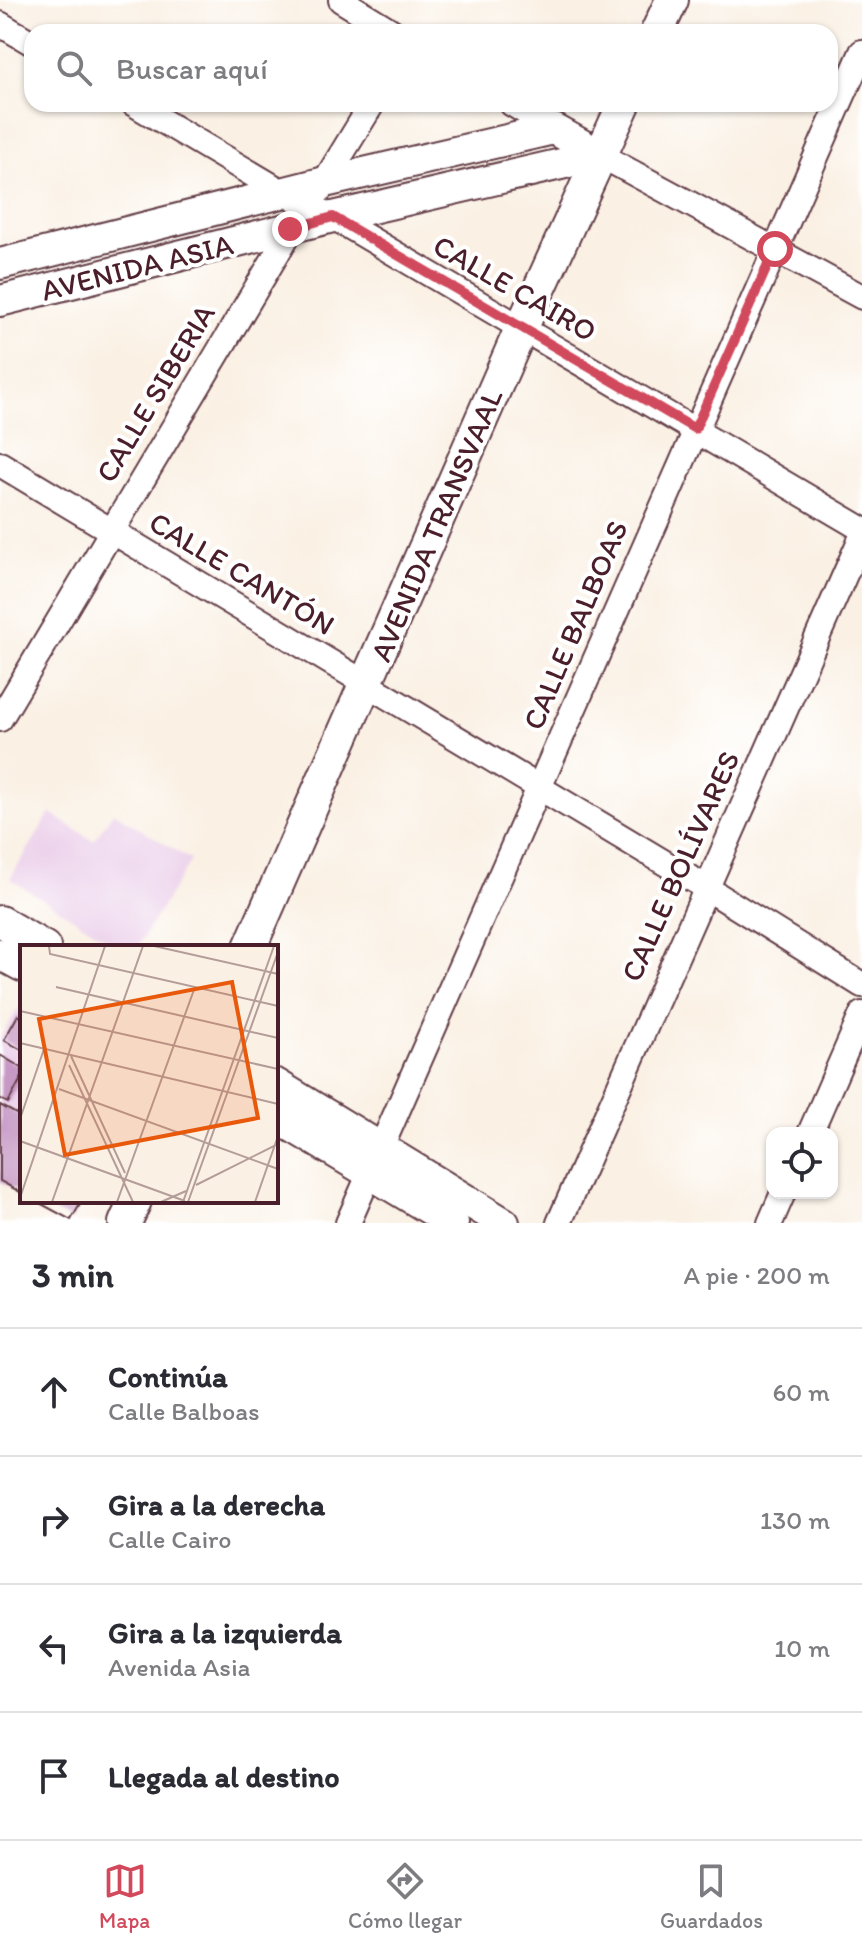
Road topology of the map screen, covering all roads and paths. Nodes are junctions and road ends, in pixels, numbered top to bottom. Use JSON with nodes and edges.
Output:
{"nodes":[{"id":1,"x":341,"y":0,"type":"edge"},
{"id":2,"x":672,"y":0,"type":"edge"},
{"id":3,"x":0,"y":24,"type":"edge"},
{"id":4,"x":380,"y":24,"type":"edge"},
{"id":5,"x":661,"y":24,"type":"edge"},
{"id":6,"x":24,"y":38,"type":"edge"},
{"id":7,"x":862,"y":52,"type":"edge"},
{"id":8,"x":838,"y":106,"type":"edge"},
{"id":9,"x":149,"y":112,"type":"edge"},
{"id":10,"x":367,"y":112,"type":"edge"},
{"id":11,"x":525,"y":112,"type":"edge"},
{"id":12,"x":620,"y":112,"type":"edge"},
{"id":13,"x":836,"y":112,"type":"edge"},
{"id":14,"x":554,"y":129,"type":"junction"},
{"id":15,"x":600,"y":155,"type":"junction"},
{"id":16,"x":313,"y":199,"type":"junction"},
{"id":17,"x":290,"y":229,"type":"junction"},
{"id":18,"x":775,"y":249,"type":"junction"},
{"id":19,"x":0,"y":264,"type":"edge"},
{"id":20,"x":862,"y":297,"type":"edge"},
{"id":21,"x":0,"y":301,"type":"edge"},
{"id":22,"x":521,"y":329,"type":"junction"},
{"id":23,"x":695,"y":429,"type":"junction"},
{"id":24,"x":0,"y":464,"type":"edge"},
{"id":25,"x":862,"y":529,"type":"edge"},
{"id":26,"x":110,"y":532,"type":"junction"},
{"id":27,"x":862,"y":536,"type":"edge"},
{"id":28,"x":366,"y":685,"type":"junction"},
{"id":29,"x":0,"y":719,"type":"edge"},
{"id":30,"x":539,"y":789,"type":"junction"},
{"id":31,"x":705,"y":887,"type":"junction"},
{"id":32,"x":0,"y":921,"type":"edge"},
{"id":33,"x":42,"y":945,"type":"edge"},
{"id":34,"x":251,"y":945,"type":"edge"},
{"id":35,"x":0,"y":954,"type":"edge"},
{"id":36,"x":20,"y":965,"type":"edge"},
{"id":37,"x":862,"y":985,"type":"edge"},
{"id":38,"x":862,"y":1014,"type":"edge"},
{"id":39,"x":278,"y":1086,"type":"edge"},
{"id":40,"x":278,"y":1118,"type":"edge"},
{"id":41,"x":813,"y":1127,"type":"edge"},
{"id":42,"x":374,"y":1161,"type":"junction"},
{"id":43,"x":780,"y":1199,"type":"edge"},
{"id":44,"x":134,"y":1203,"type":"edge"},
{"id":45,"x":125,"y":1223,"type":"edge"},
{"id":46,"x":348,"y":1223,"type":"edge"},
{"id":47,"x":453,"y":1223,"type":"edge"},
{"id":48,"x":504,"y":1223,"type":"edge"},
{"id":49,"x":559,"y":1223,"type":"edge"},
{"id":50,"x":770,"y":1223,"type":"edge"}],
"edges":[{"from":1,"to":4,"type":"street"},
{"from":2,"to":5,"type":"main road"},
{"from":3,"to":6,"type":"street"},
{"from":7,"to":8,"type":"street","name":"CALLE BALBOAS"},
{"from":9,"to":16,"type":"street","name":"CALLE CAIRO"},
{"from":10,"to":16,"type":"street"},
{"from":11,"to":14,"type":"street"},
{"from":12,"to":15,"type":"main road","name":"AVENIDA TRANSVAAL"},
{"from":13,"to":18,"type":"street","name":"CALLE BALBOAS"},
{"from":14,"to":15,"type":"street"},
{"from":14,"to":16,"type":"street","name":"AVENIDA ASIA"},
{"from":15,"to":16,"type":"street","name":"AVENIDA ASIA"},
{"from":15,"to":18,"type":"street"},
{"from":15,"to":22,"type":"main road","name":"AVENIDA TRANSVAAL"},
{"from":16,"to":17,"type":"street","name":"AVENIDA ASIA"},
{"from":16,"to":19,"type":"street","name":"AVENIDA ASIA"},
{"from":16,"to":22,"type":"street","name":"CALLE CAIRO"},
{"from":17,"to":21,"type":"street","name":"AVENIDA ASIA"},
{"from":17,"to":26,"type":"street","name":"CALLE SIBERIA"},
{"from":18,"to":20,"type":"street"},
{"from":18,"to":23,"type":"street","name":"CALLE BALBOAS"},
{"from":22,"to":23,"type":"street","name":"CALLE CAIRO"},
{"from":22,"to":28,"type":"main road","name":"AVENIDA TRANSVAAL"},
{"from":23,"to":25,"type":"street","name":"CALLE CAIRO"},
{"from":23,"to":30,"type":"street","name":"CALLE BALBOAS"},
{"from":24,"to":26,"type":"street","name":"CALLE CANTÓN"},
{"from":26,"to":28,"type":"street","name":"CALLE CANTÓN"},
{"from":26,"to":29,"type":"street","name":"CALLE SIBERIA"},
{"from":27,"to":31,"type":"street","name":"CALLE BOLÍVARES"},
{"from":28,"to":30,"type":"street","name":"CALLE CANTÓN"},
{"from":28,"to":34,"type":"main road","name":"AVENIDA TRANSVAAL"},
{"from":30,"to":31,"type":"street","name":"CALLE CANTÓN"},
{"from":30,"to":42,"type":"street","name":"CALLE BALBOAS"},
{"from":31,"to":37,"type":"street","name":"CALLE CANTÓN"},
{"from":31,"to":49,"type":"street","name":"CALLE BOLÍVARES"},
{"from":32,"to":33,"type":"street"},
{"from":35,"to":36,"type":"street"},
{"from":38,"to":41,"type":"street"},
{"from":39,"to":42,"type":"street"},
{"from":40,"to":42,"type":"street"},
{"from":42,"to":46,"type":"street","name":"CALLE BALBOAS"},
{"from":42,"to":47,"type":"street"},
{"from":42,"to":48,"type":"street"},
{"from":43,"to":50,"type":"street"},
{"from":44,"to":45,"type":"main road"}]}
